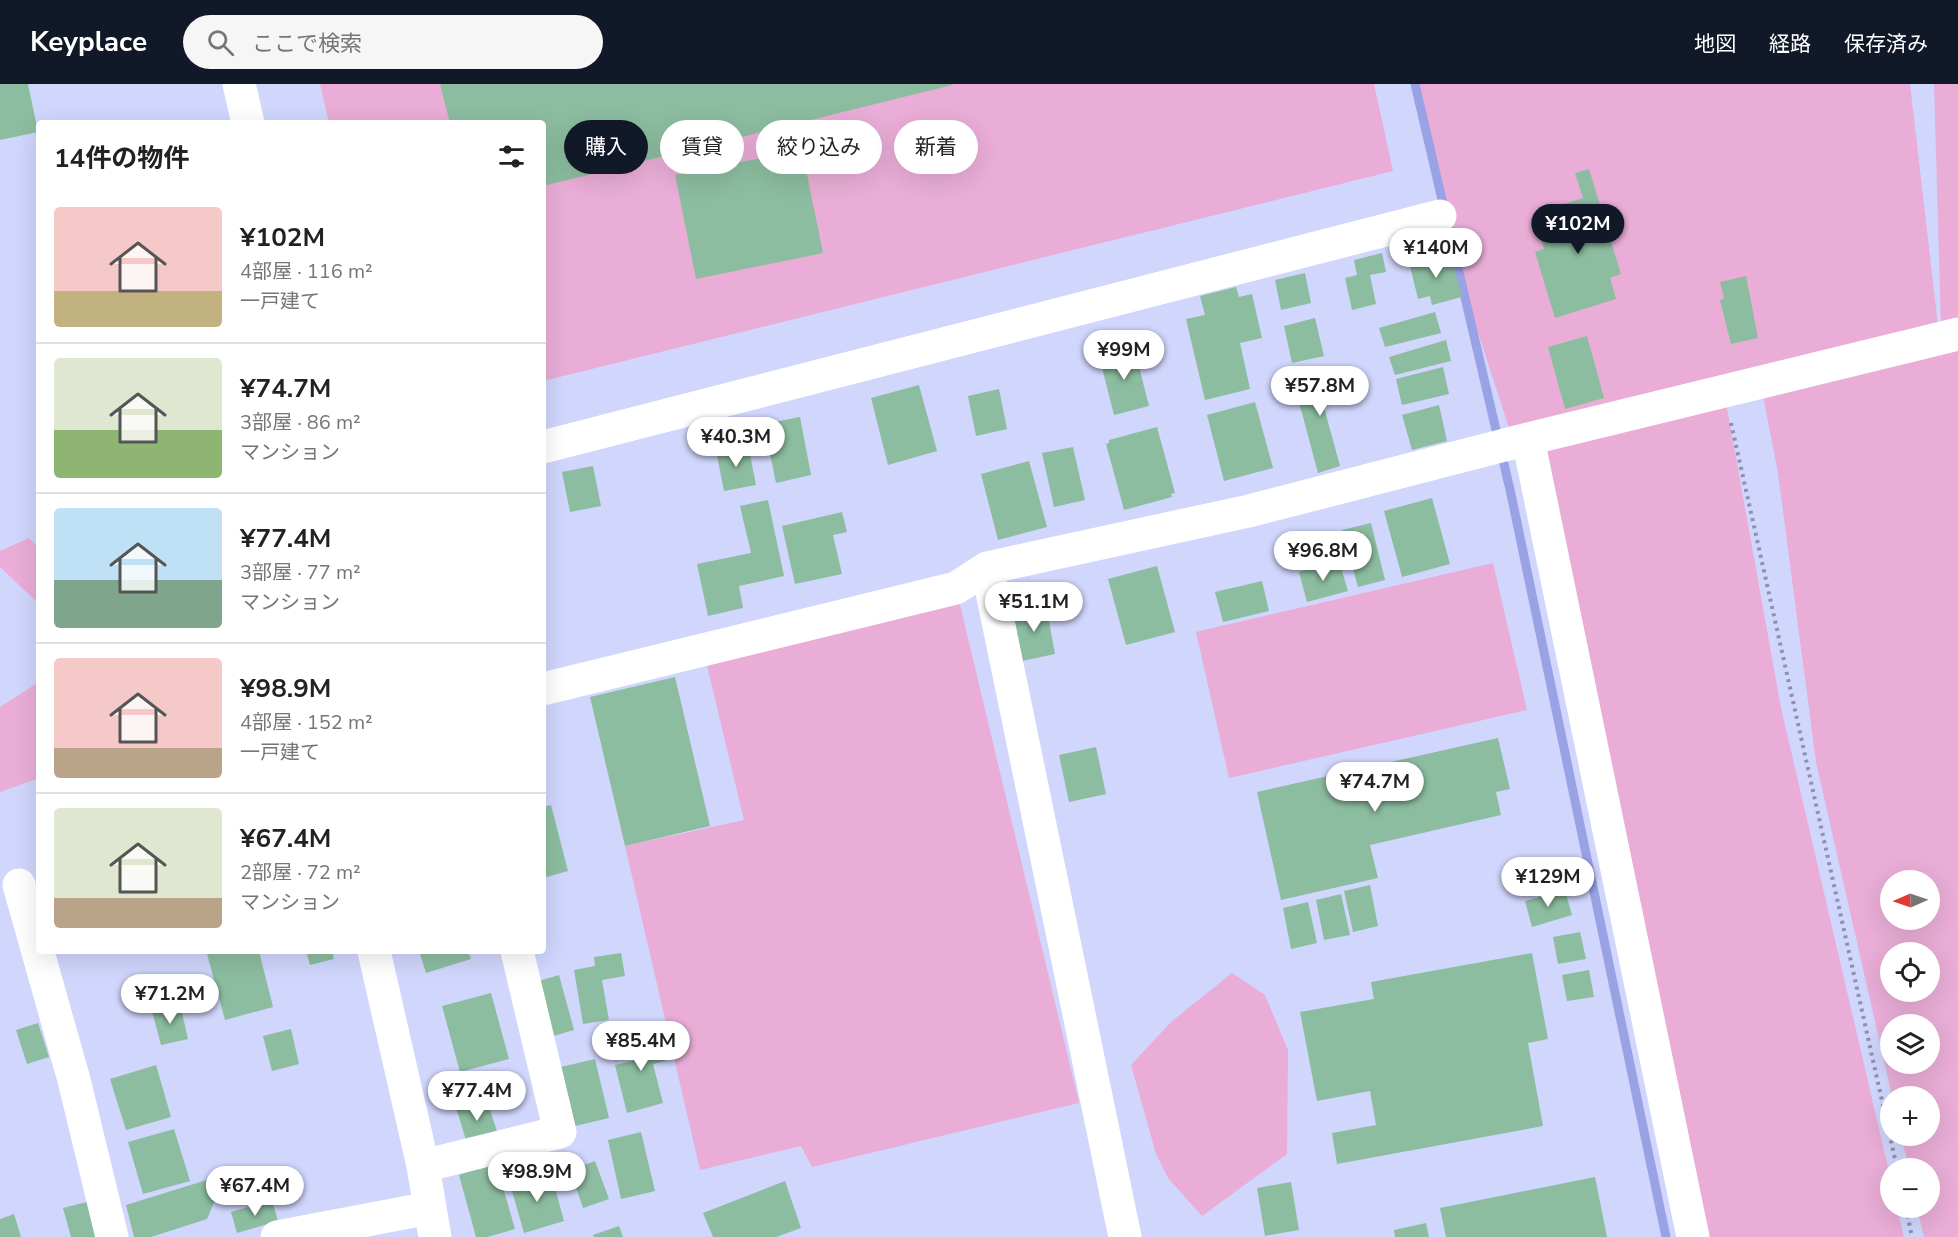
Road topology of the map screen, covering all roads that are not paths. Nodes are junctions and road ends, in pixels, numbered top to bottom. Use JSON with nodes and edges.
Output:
{"nodes":[{"id":1,"x":239,"y":84,"type":"edge"},
{"id":2,"x":247,"y":120,"type":"edge"},
{"id":3,"x":1440,"y":216,"type":"dead end"},
{"id":4,"x":1958,"y":334,"type":"edge"},
{"id":5,"x":1528,"y":439,"type":"junction"},
{"id":6,"x":546,"y":446,"type":"edge"},
{"id":7,"x":987,"y":568,"type":"junction"},
{"id":8,"x":546,"y":688,"type":"edge"},
{"id":9,"x":19,"y":885,"type":"edge"},
{"id":10,"x":36,"y":945,"type":"edge"},
{"id":11,"x":38,"y":954,"type":"edge"},
{"id":12,"x":375,"y":954,"type":"edge"},
{"id":13,"x":517,"y":954,"type":"edge"},
{"id":14,"x":423,"y":1166,"type":"junction"},
{"id":15,"x":432,"y":1222,"type":"edge"},
{"id":16,"x":112,"y":1237,"type":"edge"},
{"id":17,"x":278,"y":1237,"type":"edge"},
{"id":18,"x":1125,"y":1237,"type":"edge"},
{"id":19,"x":1693,"y":1237,"type":"edge"}],
"edges":[{"from":1,"to":2,"type":"street"},
{"from":3,"to":6,"type":"street"},
{"from":4,"to":5,"type":"street"},
{"from":5,"to":7,"type":"street"},
{"from":5,"to":19,"type":"street"},
{"from":7,"to":8,"type":"street"},
{"from":7,"to":18,"type":"street"},
{"from":9,"to":10,"type":"street"},
{"from":11,"to":16,"type":"street"},
{"from":12,"to":14,"type":"street"},
{"from":13,"to":14,"type":"street"},
{"from":14,"to":15,"type":"street"},
{"from":15,"to":17,"type":"street"}]}
